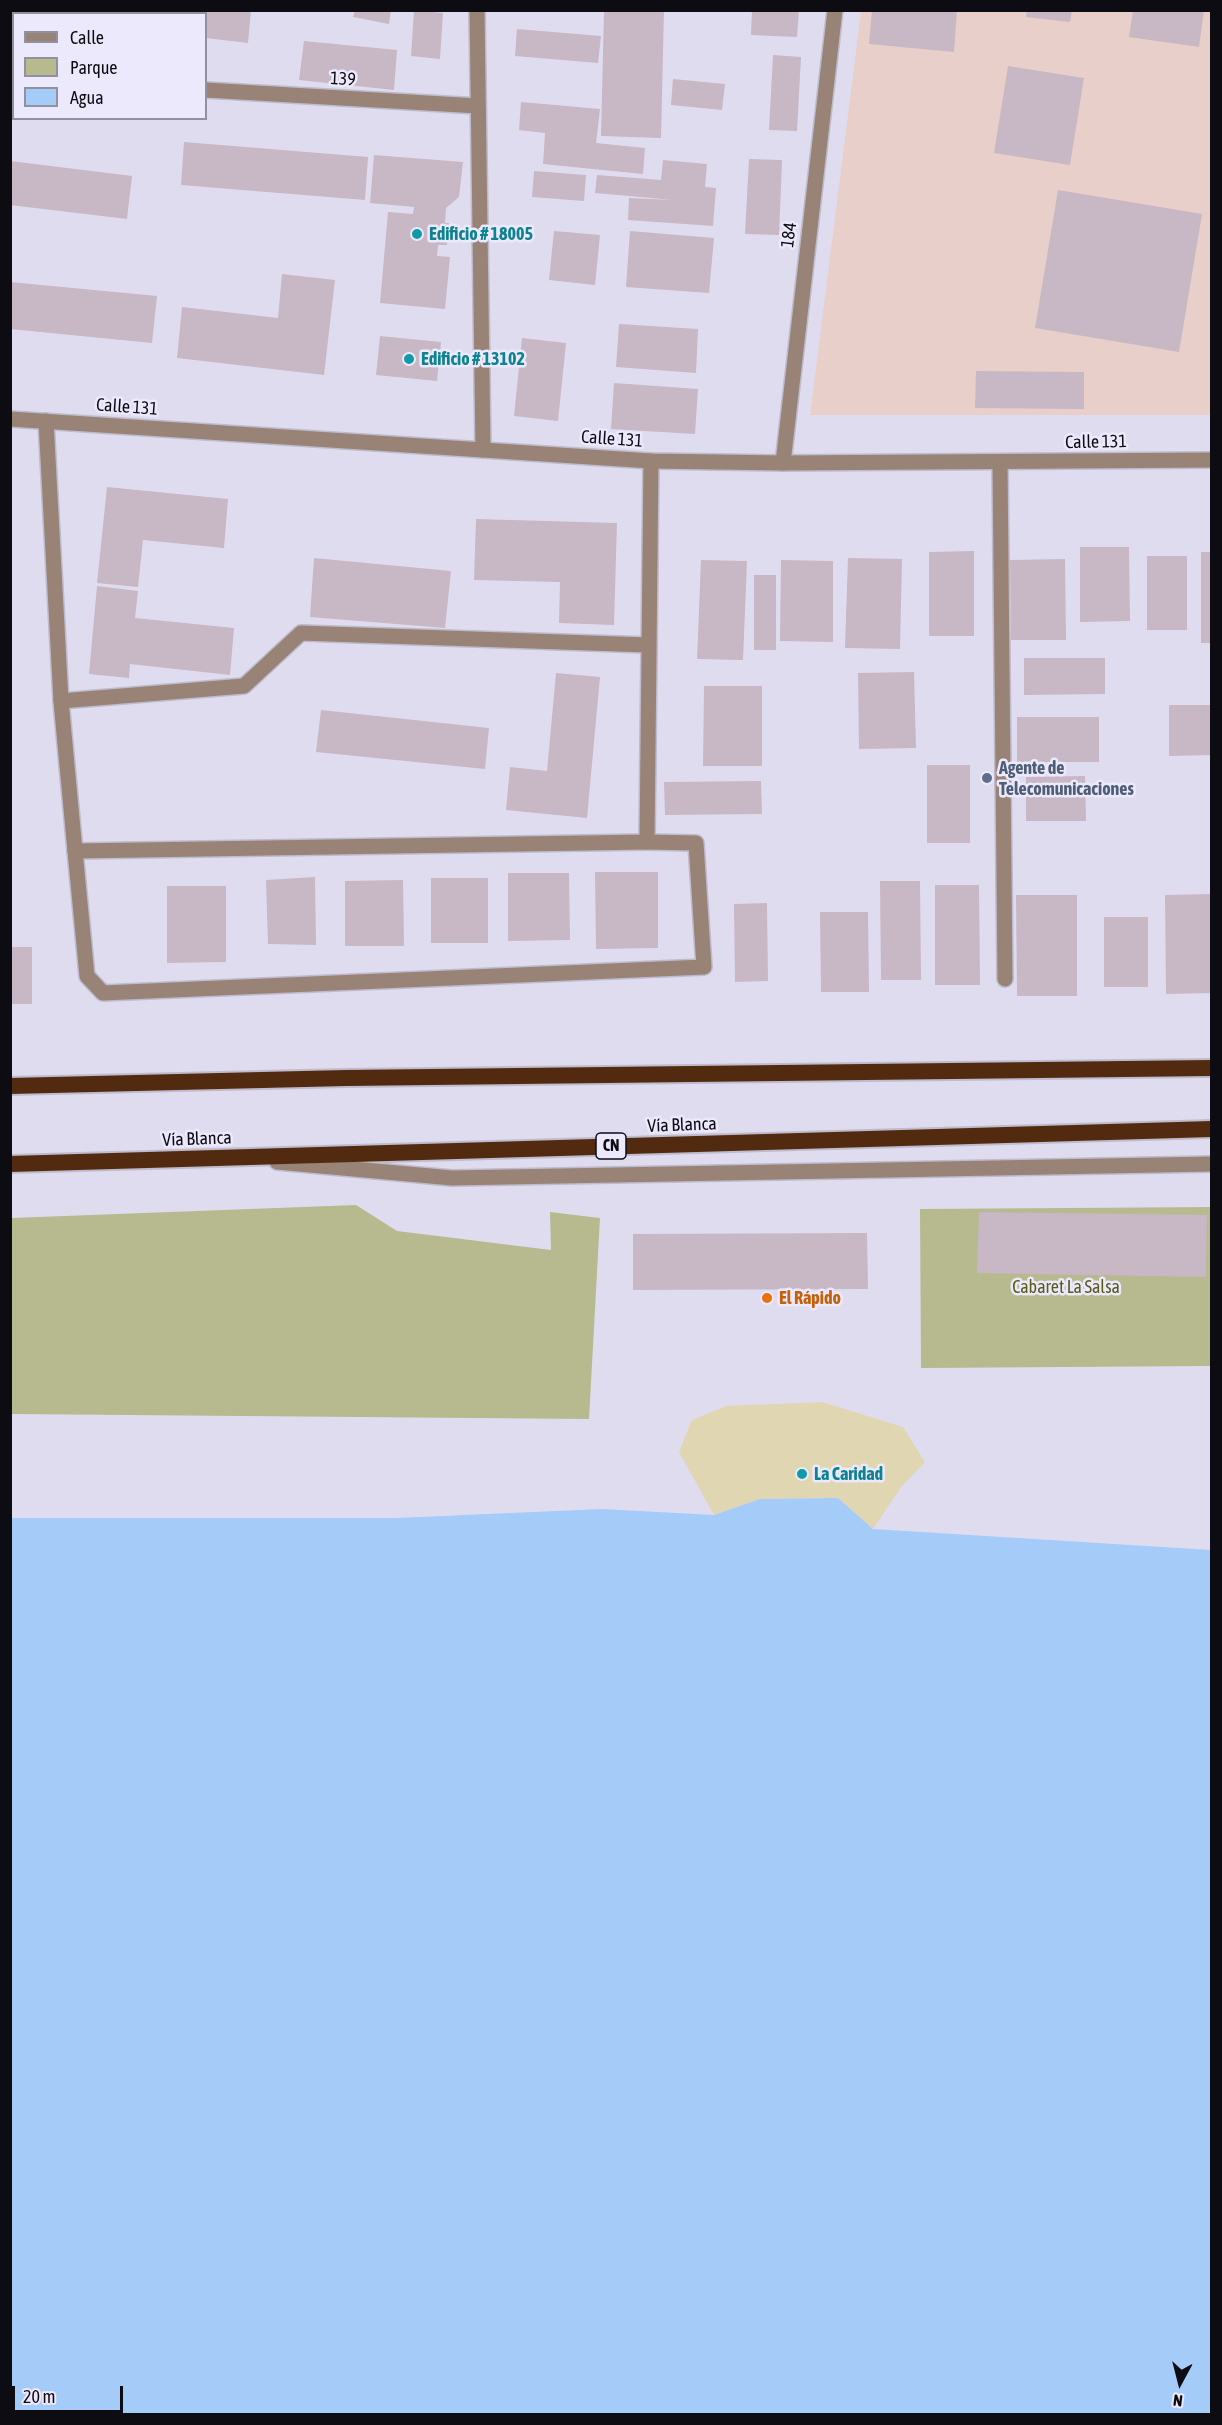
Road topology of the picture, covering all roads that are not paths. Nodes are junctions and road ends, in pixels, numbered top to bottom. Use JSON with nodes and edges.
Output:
{"nodes":[{"id":1,"x":477,"y":10,"type":"edge"},
{"id":2,"x":835,"y":10,"type":"edge"},
{"id":3,"x":207,"y":90,"type":"edge"},
{"id":4,"x":478,"y":106,"type":"junction"},
{"id":5,"x":10,"y":419,"type":"edge"},
{"id":6,"x":46,"y":421,"type":"junction"},
{"id":7,"x":483,"y":450,"type":"junction"},
{"id":8,"x":1212,"y":460,"type":"edge"},
{"id":9,"x":651,"y":461,"type":"junction"},
{"id":10,"x":1000,"y":462,"type":"junction"},
{"id":11,"x":783,"y":463,"type":"junction"},
{"id":12,"x":648,"y":645,"type":"junction"},
{"id":13,"x":61,"y":701,"type":"junction"},
{"id":14,"x":647,"y":842,"type":"junction"},
{"id":15,"x":75,"y":850,"type":"junction"},
{"id":16,"x":1005,"y":979,"type":"dead end"},
{"id":17,"x":1212,"y":1068,"type":"edge"},
{"id":18,"x":10,"y":1086,"type":"edge"},
{"id":19,"x":1212,"y":1129,"type":"edge"},
{"id":20,"x":226,"y":1158,"type":"junction"},
{"id":21,"x":10,"y":1164,"type":"edge"},
{"id":22,"x":1212,"y":1164,"type":"edge"}],
"edges":[{"from":1,"to":4,"type":"street"},
{"from":2,"to":11,"type":"street","name":"184"},
{"from":3,"to":4,"type":"street","name":"139"},
{"from":4,"to":7,"type":"street"},
{"from":5,"to":6,"type":"street","name":"Calle 131"},
{"from":6,"to":7,"type":"street","name":"Calle 131"},
{"from":6,"to":13,"type":"street"},
{"from":7,"to":9,"type":"street","name":"Calle 131"},
{"from":8,"to":10,"type":"street","name":"Calle 131"},
{"from":9,"to":11,"type":"street","name":"Calle 131"},
{"from":9,"to":12,"type":"street"},
{"from":10,"to":11,"type":"street","name":"Calle 131"},
{"from":10,"to":16,"type":"street"},
{"from":12,"to":13,"type":"street"},
{"from":12,"to":14,"type":"street"},
{"from":13,"to":15,"type":"street"},
{"from":14,"to":15,"type":"street"},
{"from":14,"to":15,"type":"street"},
{"from":17,"to":18,"type":"highway"},
{"from":19,"to":20,"type":"highway","name":"Vía Blanca","number":"CN"},
{"from":20,"to":21,"type":"highway","name":"Vía Blanca","number":"CN"},
{"from":20,"to":22,"type":"street"}]}
